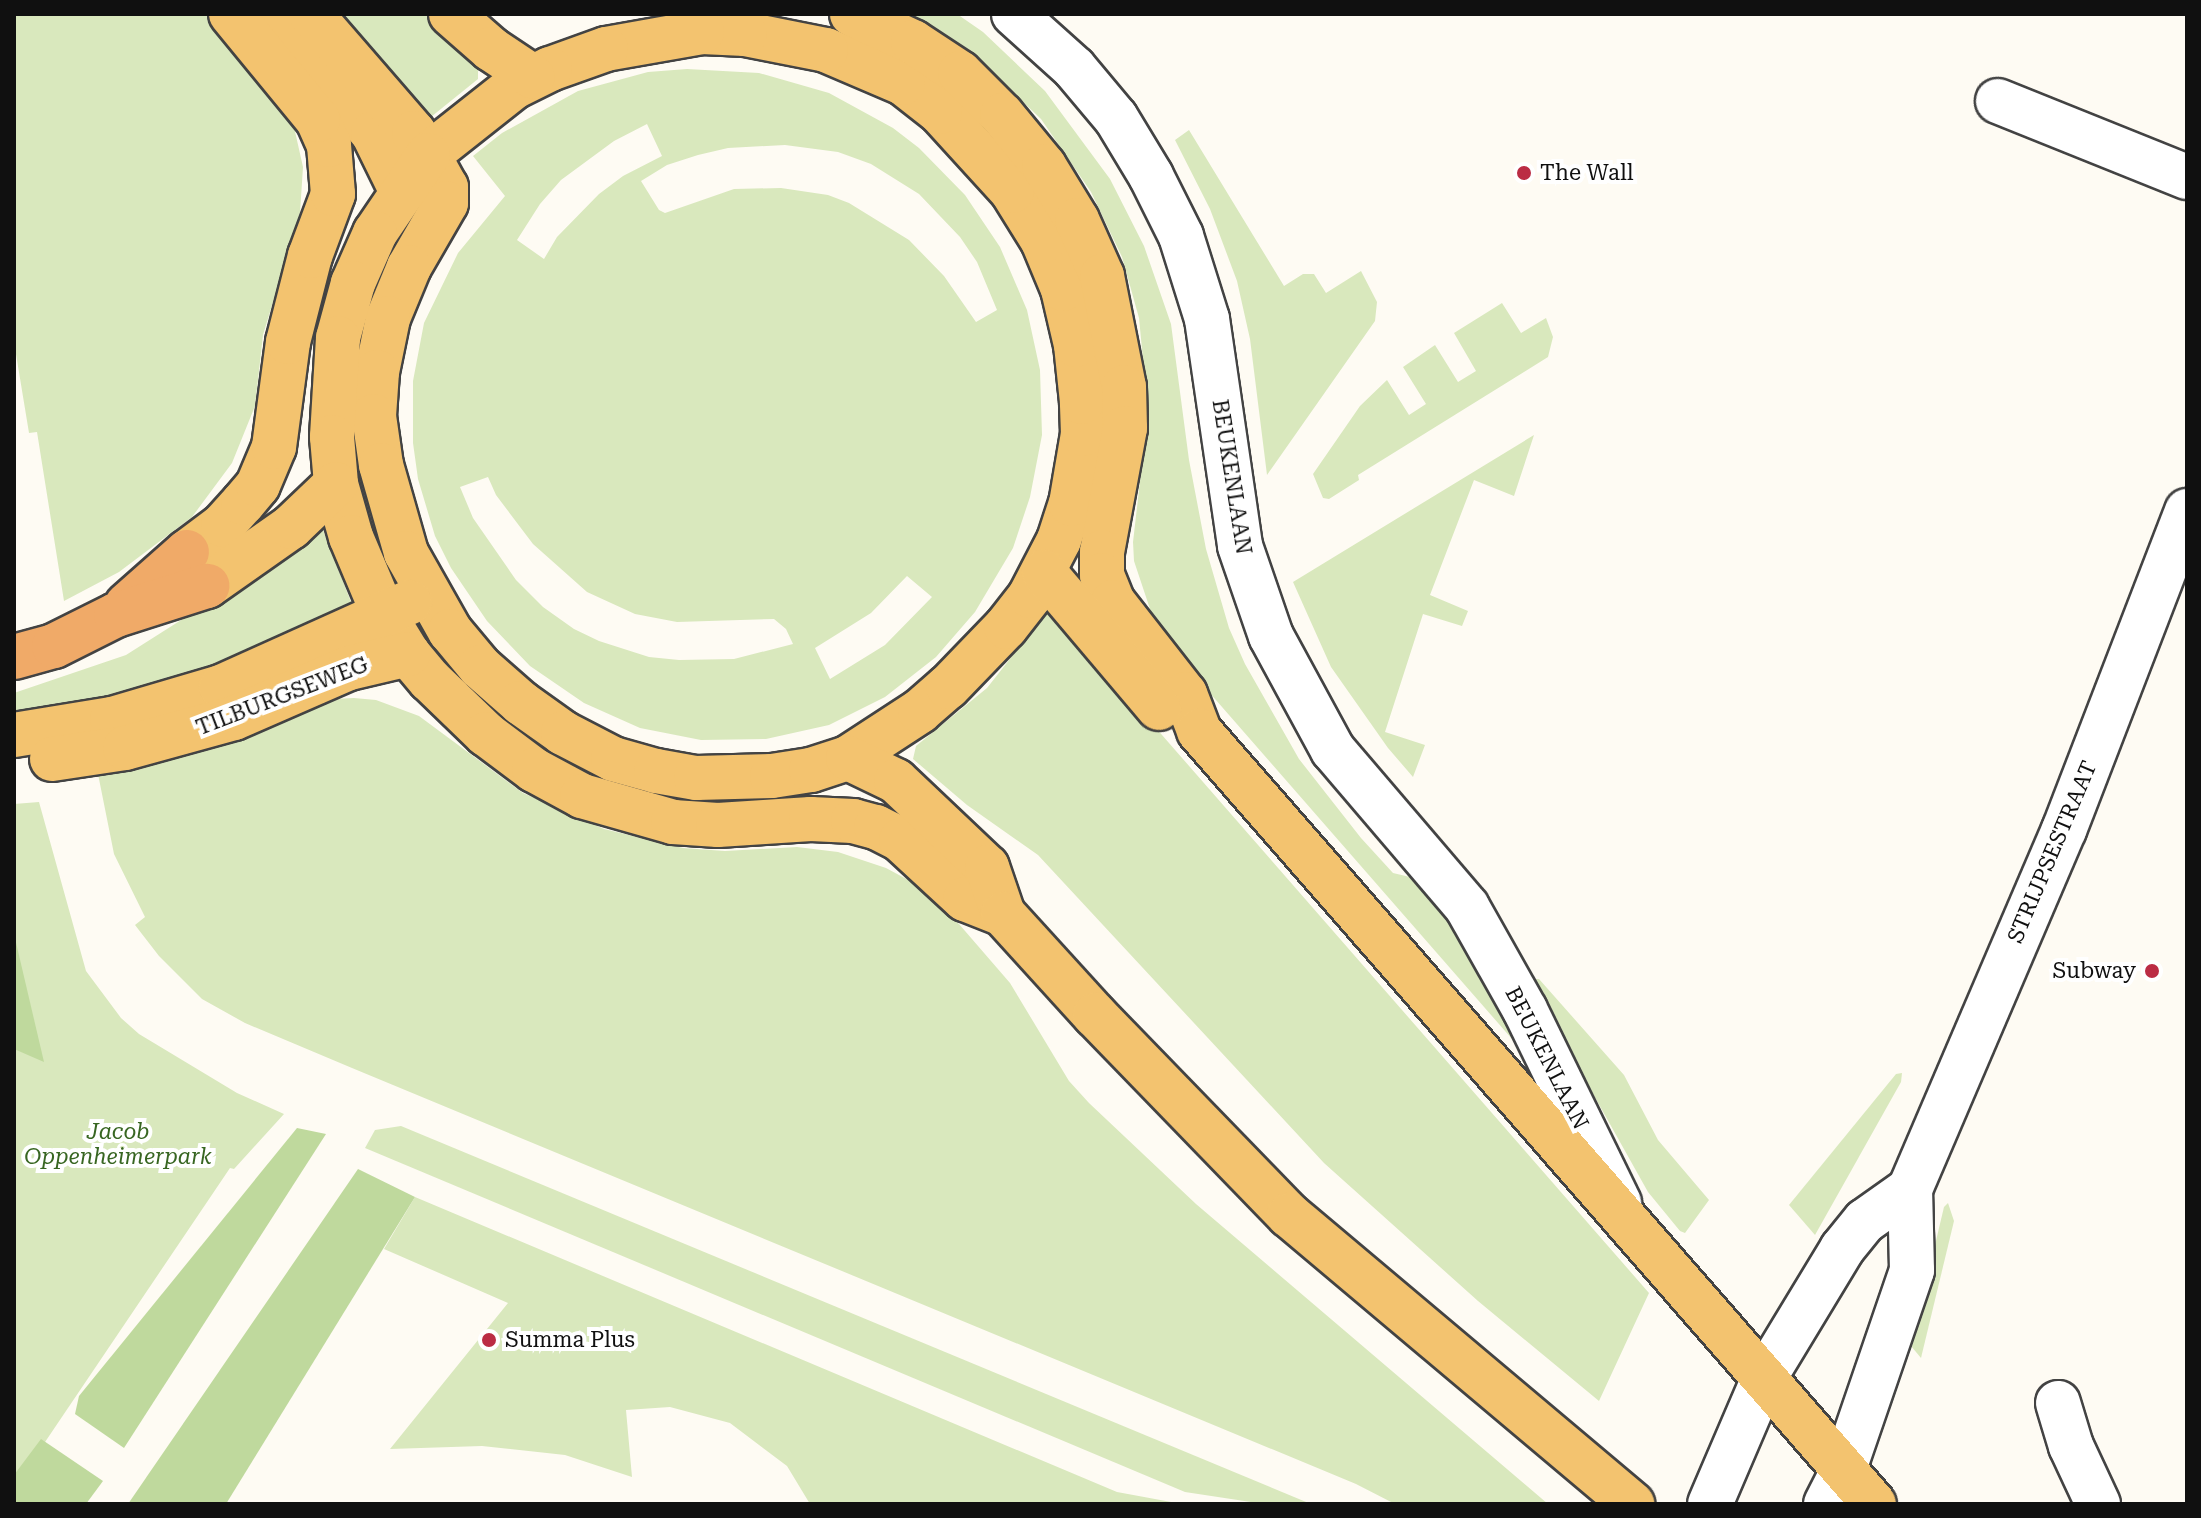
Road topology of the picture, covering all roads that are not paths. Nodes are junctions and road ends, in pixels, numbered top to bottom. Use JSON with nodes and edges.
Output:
{"nodes":[{"id":1,"x":231,"y":14,"type":"edge"},
{"id":2,"x":273,"y":14,"type":"edge"},
{"id":3,"x":311,"y":14,"type":"edge"},
{"id":4,"x":451,"y":14,"type":"edge"},
{"id":5,"x":852,"y":14,"type":"edge"},
{"id":6,"x":1014,"y":14,"type":"edge"},
{"id":7,"x":533,"y":77,"type":"junction"},
{"id":8,"x":1998,"y":101,"type":"dead end"},
{"id":9,"x":428,"y":155,"type":"junction"},
{"id":10,"x":2187,"y":177,"type":"edge"},
{"id":11,"x":401,"y":190,"type":"junction"},
{"id":12,"x":336,"y":484,"type":"junction"},
{"id":13,"x":2187,"y":511,"type":"edge"},
{"id":14,"x":197,"y":569,"type":"junction"},
{"id":15,"x":1044,"y":572,"type":"junction"},
{"id":16,"x":427,"y":595,"type":"junction"},
{"id":17,"x":383,"y":613,"type":"junction"},
{"id":18,"x":408,"y":654,"type":"junction"},
{"id":19,"x":14,"y":657,"type":"edge"},
{"id":20,"x":1199,"y":731,"type":"junction"},
{"id":21,"x":14,"y":735,"type":"edge"},
{"id":22,"x":848,"y":758,"type":"junction"},
{"id":23,"x":14,"y":765,"type":"edge"},
{"id":24,"x":1003,"y":914,"type":"junction"},
{"id":25,"x":1910,"y":1189,"type":"junction"},
{"id":26,"x":1633,"y":1230,"type":"junction"},
{"id":27,"x":1764,"y":1378,"type":"junction"},
{"id":28,"x":2058,"y":1403,"type":"dead end"},
{"id":29,"x":1835,"y":1486,"type":"edge"},
{"id":30,"x":1632,"y":1504,"type":"edge"},
{"id":31,"x":1710,"y":1504,"type":"edge"},
{"id":32,"x":1874,"y":1504,"type":"edge"},
{"id":33,"x":2098,"y":1504,"type":"edge"}],
"edges":[{"from":1,"to":14,"type":"main road"},
{"from":2,"to":11,"type":"main road"},
{"from":3,"to":9,"type":"main road"},
{"from":4,"to":7,"type":"main road"},
{"from":5,"to":20,"type":"main road","name":"BEUKENLAAN"},
{"from":6,"to":26,"type":"street","name":"BEUKENLAAN"},
{"from":7,"to":9,"type":"main road"},
{"from":7,"to":15,"type":"main road"},
{"from":8,"to":10,"type":"street"},
{"from":9,"to":11,"type":"main road"},
{"from":9,"to":16,"type":"main road"},
{"from":11,"to":12,"type":"main road"},
{"from":12,"to":14,"type":"main road"},
{"from":12,"to":17,"type":"main road"},
{"from":13,"to":25,"type":"street","name":"STRIJPSESTRAAT"},
{"from":14,"to":19,"type":"highway"},
{"from":15,"to":20,"type":"main road","name":"BEUKENLAAN"},
{"from":15,"to":22,"type":"main road"},
{"from":16,"to":17,"type":"main road","name":"TILBURGSEWEG"},
{"from":16,"to":22,"type":"main road"},
{"from":17,"to":18,"type":"main road"},
{"from":17,"to":21,"type":"main road","name":"TILBURGSEWEG"},
{"from":18,"to":23,"type":"main road","name":"TILBURGSEWEG"},
{"from":18,"to":24,"type":"main road"},
{"from":20,"to":26,"type":"main road","name":"BEUKENLAAN"},
{"from":22,"to":24,"type":"main road"},
{"from":24,"to":30,"type":"main road"},
{"from":25,"to":27,"type":"street"},
{"from":25,"to":29,"type":"street","name":"STRIJPSESTRAAT"},
{"from":26,"to":27,"type":"main road","name":"BEUKENLAAN"},
{"from":27,"to":29,"type":"main road","name":"BEUKENLAAN"},
{"from":27,"to":31,"type":"street"},
{"from":28,"to":33,"type":"street"},
{"from":29,"to":32,"type":"main road","name":"BEUKENLAAN"}]}
